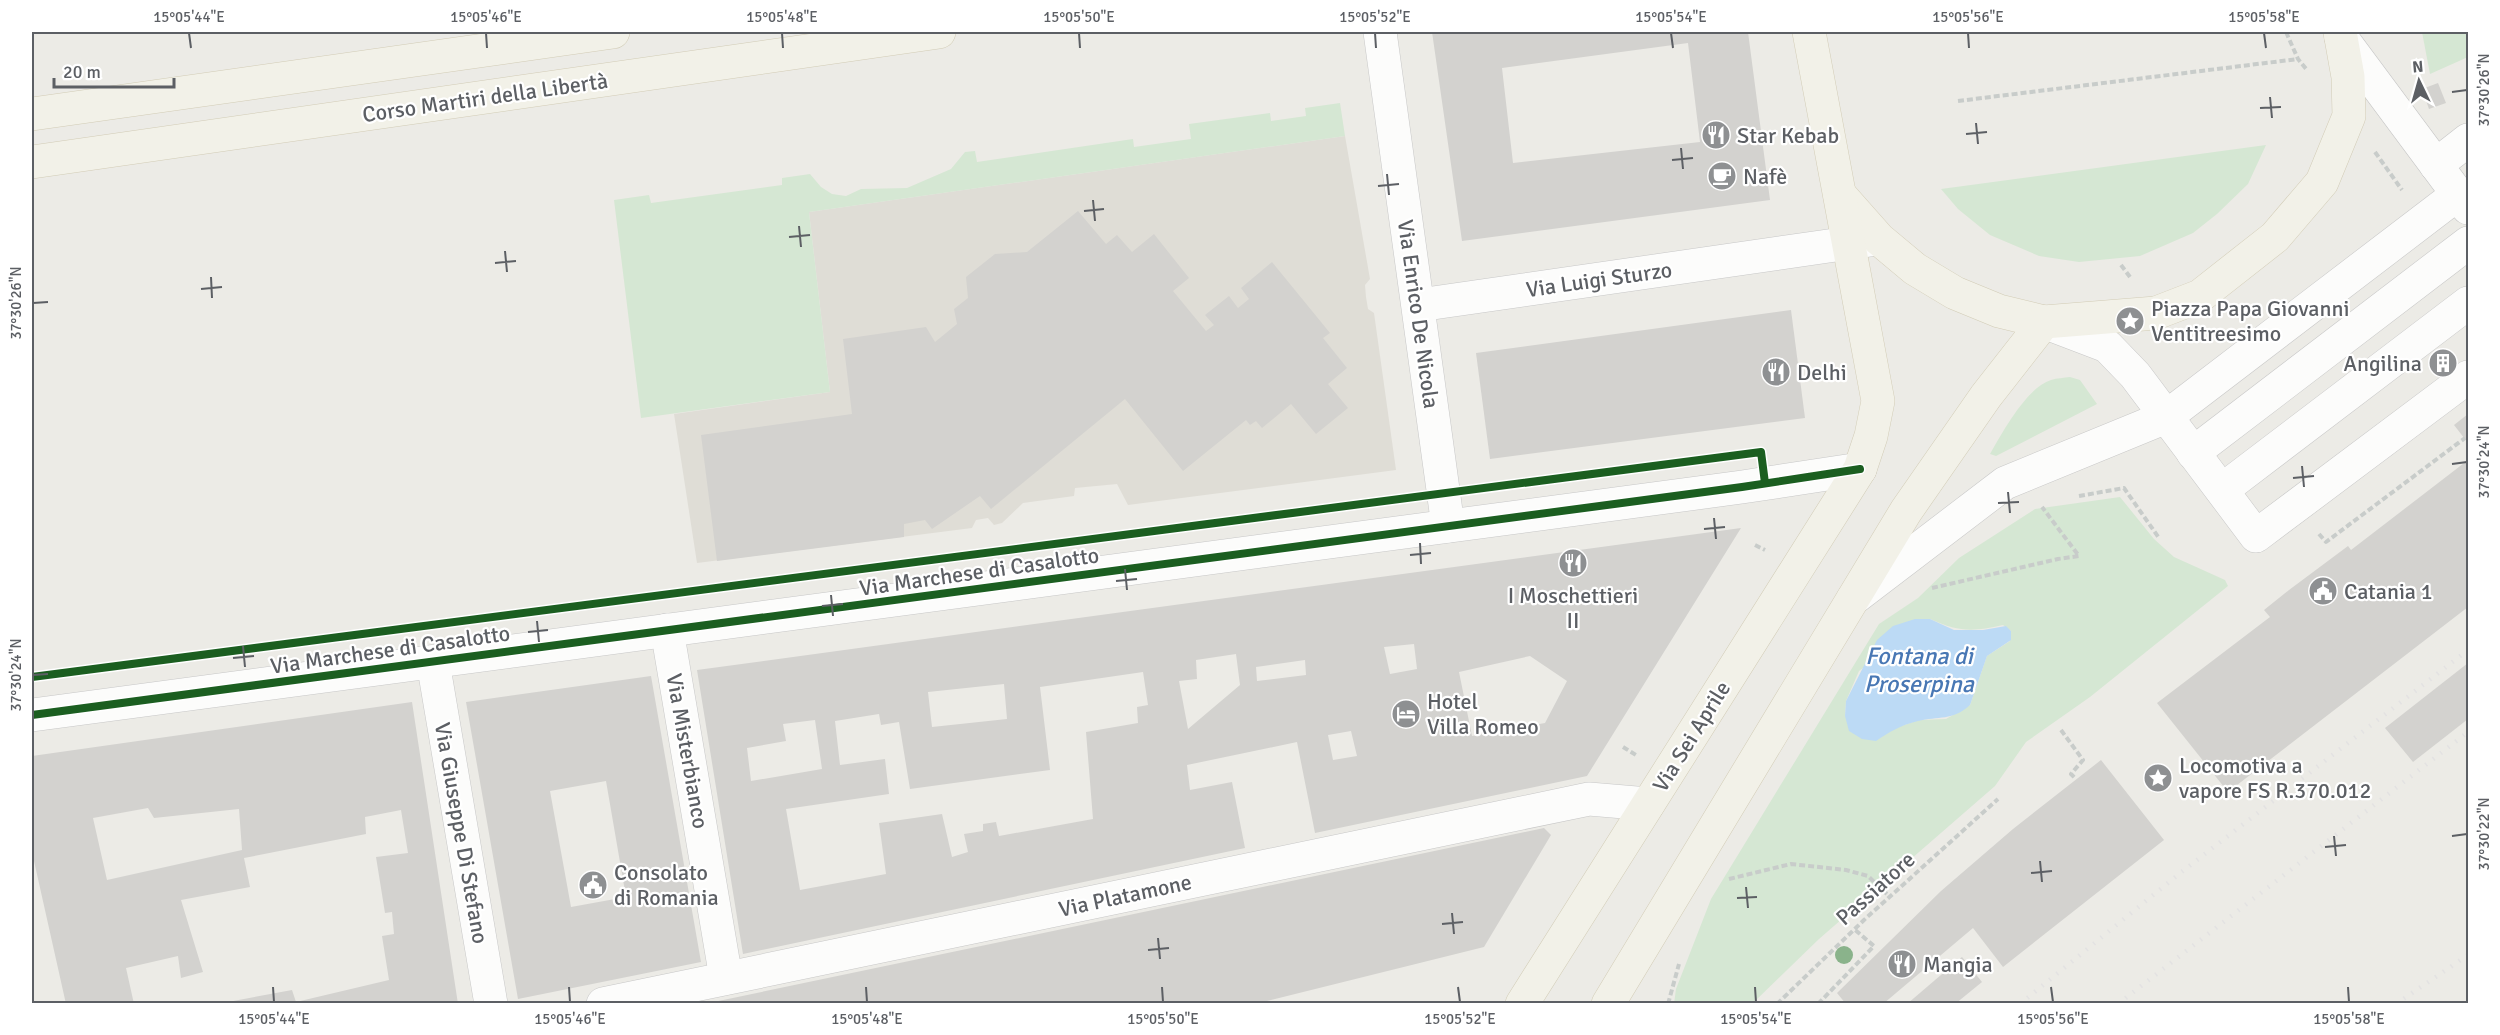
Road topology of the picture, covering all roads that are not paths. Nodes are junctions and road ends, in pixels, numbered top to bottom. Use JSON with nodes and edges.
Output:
{"nodes":[{"id":1,"x":613,"y":32,"type":"edge"},
{"id":2,"x":939,"y":32,"type":"edge"},
{"id":3,"x":1380,"y":32,"type":"edge"},
{"id":4,"x":1809,"y":32,"type":"edge"},
{"id":5,"x":2341,"y":33,"type":"edge"},
{"id":6,"x":562,"y":35,"type":"edge"},
{"id":7,"x":32,"y":114,"type":"edge"},
{"id":8,"x":2469,"y":140,"type":"edge"},
{"id":9,"x":32,"y":162,"type":"edge"},
{"id":10,"x":2436,"y":165,"type":"junction"},
{"id":11,"x":2464,"y":201,"type":"edge"},
{"id":12,"x":1864,"y":241,"type":"junction"},
{"id":13,"x":2469,"y":243,"type":"edge"},
{"id":14,"x":2469,"y":303,"type":"edge"},
{"id":15,"x":1419,"y":305,"type":"junction"},
{"id":16,"x":2044,"y":322,"type":"junction"},
{"id":17,"x":2469,"y":377,"type":"edge"},
{"id":18,"x":2166,"y":417,"type":"junction"},
{"id":19,"x":2193,"y":453,"type":"junction"},
{"id":20,"x":1860,"y":469,"type":"junction"},
{"id":21,"x":2222,"y":490,"type":"junction"},
{"id":22,"x":1448,"y":526,"type":"junction"},
{"id":23,"x":1852,"y":600,"type":"junction"},
{"id":24,"x":667,"y":630,"type":"junction"},
{"id":25,"x":433,"y":662,"type":"junction"},
{"id":26,"x":32,"y":715,"type":"edge"},
{"id":27,"x":1648,"y":804,"type":"junction"},
{"id":28,"x":726,"y":978,"type":"junction"},
{"id":29,"x":491,"y":1004,"type":"edge"},
{"id":30,"x":603,"y":1004,"type":"edge"},
{"id":31,"x":1522,"y":1004,"type":"edge"},
{"id":32,"x":1608,"y":1004,"type":"edge"}],
"edges":[{"from":1,"to":6,"type":"main road","name":"Corso Martiri della Libertà"},
{"from":2,"to":9,"type":"main road","name":"Corso Martiri della Libertà"},
{"from":3,"to":15,"type":"street","name":"Via Enrico De Nicola"},
{"from":4,"to":12,"type":"main road","name":"Via Sei Aprile"},
{"from":5,"to":10,"type":"street"},
{"from":5,"to":16,"type":"main road"},
{"from":6,"to":7,"type":"main road","name":"Corso Martiri della Libertà"},
{"from":8,"to":10,"type":"street"},
{"from":10,"to":11,"type":"street"},
{"from":11,"to":18,"type":"street"},
{"from":12,"to":15,"type":"street","name":"Via Luigi Sturzo"},
{"from":12,"to":16,"type":"main road"},
{"from":12,"to":20,"type":"main road","name":"Via Sei Aprile"},
{"from":13,"to":19,"type":"street"},
{"from":14,"to":21,"type":"street"},
{"from":15,"to":22,"type":"street","name":"Via Enrico De Nicola"},
{"from":16,"to":18,"type":"street"},
{"from":16,"to":23,"type":"main road"},
{"from":17,"to":21,"type":"street"},
{"from":18,"to":19,"type":"street"},
{"from":18,"to":23,"type":"street"},
{"from":19,"to":21,"type":"street"},
{"from":20,"to":22,"type":"street","name":"Via Marchese di Casalotto"},
{"from":20,"to":27,"type":"main road","name":"Via Sei Aprile"},
{"from":22,"to":24,"type":"street","name":"Via Marchese di Casalotto"},
{"from":23,"to":32,"type":"main road"},
{"from":24,"to":25,"type":"street","name":"Via Marchese di Casalotto"},
{"from":24,"to":28,"type":"street","name":"Via Misterbianco"},
{"from":25,"to":26,"type":"street","name":"Via Marchese di Casalotto"},
{"from":25,"to":29,"type":"street","name":"Via Giuseppe Di Stefano"},
{"from":27,"to":28,"type":"street","name":"Via Platamone"},
{"from":27,"to":31,"type":"main road","name":"Via Sei Aprile"},
{"from":28,"to":30,"type":"street","name":"Via Platamone"}]}
